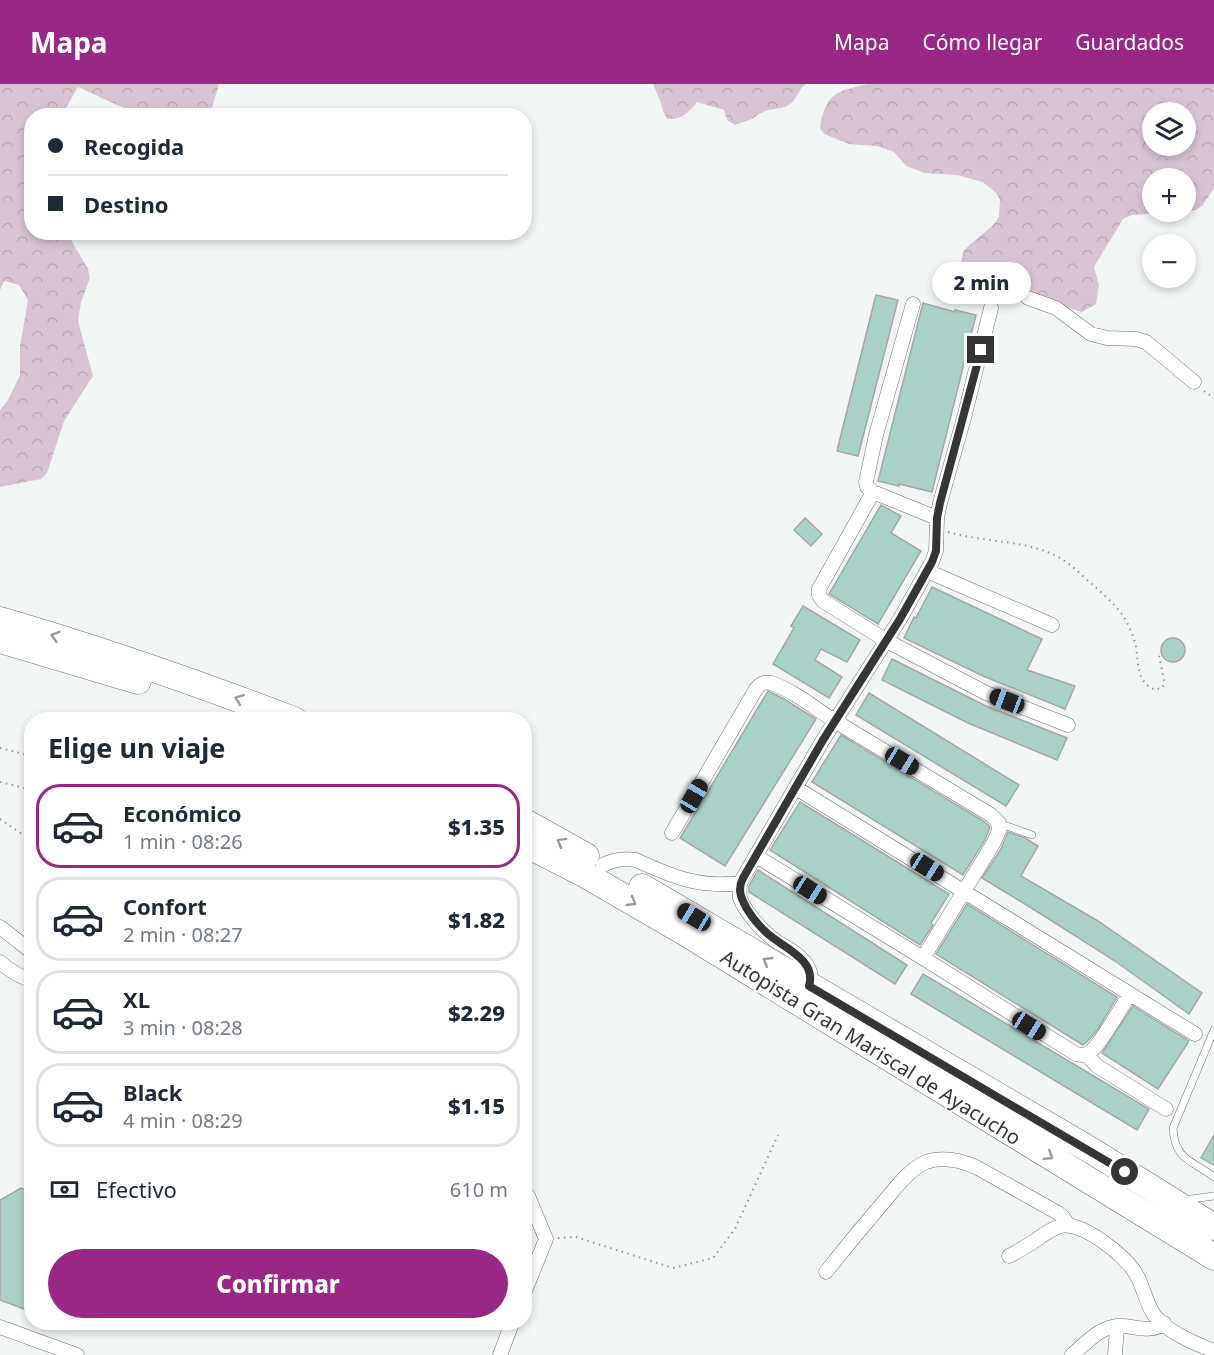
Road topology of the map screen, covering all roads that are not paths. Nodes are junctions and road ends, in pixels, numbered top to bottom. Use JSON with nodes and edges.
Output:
{"nodes":[{"id":1,"x":1028,"y":298,"type":"dead end"},
{"id":2,"x":913,"y":304,"type":"dead end"},
{"id":3,"x":991,"y":308,"type":"dead end"},
{"id":4,"x":1194,"y":382,"type":"dead end"},
{"id":5,"x":873,"y":492,"type":"junction"},
{"id":6,"x":937,"y":525,"type":"junction"},
{"id":7,"x":927,"y":571,"type":"junction"},
{"id":8,"x":0,"y":620,"type":"edge"},
{"id":9,"x":1052,"y":625,"type":"dead end"},
{"id":10,"x":0,"y":640,"type":"edge"},
{"id":11,"x":887,"y":640,"type":"junction"},
{"id":12,"x":225,"y":712,"type":"edge"},
{"id":13,"x":273,"y":712,"type":"edge"},
{"id":14,"x":836,"y":721,"type":"junction"},
{"id":15,"x":1068,"y":725,"type":"dead end"},
{"id":16,"x":796,"y":788,"type":"junction"},
{"id":17,"x":1000,"y":825,"type":"junction"},
{"id":18,"x":532,"y":826,"type":"edge"},
{"id":19,"x":672,"y":833,"type":"dead end"},
{"id":20,"x":1032,"y":835,"type":"dead end"},
{"id":21,"x":532,"y":848,"type":"edge"},
{"id":22,"x":756,"y":856,"type":"junction"},
{"id":23,"x":603,"y":866,"type":"junction"},
{"id":24,"x":740,"y":884,"type":"junction"},
{"id":25,"x":964,"y":890,"type":"junction"},
{"id":26,"x":0,"y":927,"type":"edge"},
{"id":27,"x":24,"y":946,"type":"edge"},
{"id":28,"x":923,"y":958,"type":"junction"},
{"id":29,"x":0,"y":962,"type":"edge"},
{"id":30,"x":24,"y":979,"type":"edge"},
{"id":31,"x":809,"y":986,"type":"junction"},
{"id":32,"x":1130,"y":994,"type":"junction"},
{"id":33,"x":1214,"y":1030,"type":"edge"},
{"id":34,"x":1195,"y":1034,"type":"dead end"},
{"id":35,"x":1086,"y":1054,"type":"junction"},
{"id":36,"x":1166,"y":1109,"type":"dead end"},
{"id":37,"x":1214,"y":1177,"type":"edge"},
{"id":38,"x":1214,"y":1196,"type":"edge"},
{"id":39,"x":1175,"y":1202,"type":"junction"},
{"id":40,"x":532,"y":1206,"type":"edge"},
{"id":41,"x":1068,"y":1225,"type":"junction"},
{"id":42,"x":1214,"y":1227,"type":"edge"},
{"id":43,"x":1009,"y":1256,"type":"dead end"},
{"id":44,"x":1214,"y":1257,"type":"edge"},
{"id":45,"x":826,"y":1272,"type":"dead end"},
{"id":46,"x":532,"y":1274,"type":"edge"},
{"id":47,"x":1164,"y":1323,"type":"junction"},
{"id":48,"x":1117,"y":1326,"type":"junction"},
{"id":49,"x":0,"y":1328,"type":"edge"},
{"id":50,"x":509,"y":1330,"type":"edge"},
{"id":51,"x":1214,"y":1351,"type":"edge"},
{"id":52,"x":77,"y":1355,"type":"edge"},
{"id":53,"x":500,"y":1355,"type":"edge"},
{"id":54,"x":1072,"y":1355,"type":"edge"},
{"id":55,"x":1115,"y":1355,"type":"edge"}],
"edges":[{"from":1,"to":4,"type":"street"},
{"from":2,"to":5,"type":"street"},
{"from":3,"to":6,"type":"street"},
{"from":5,"to":6,"type":"street"},
{"from":5,"to":11,"type":"street"},
{"from":6,"to":7,"type":"street"},
{"from":7,"to":9,"type":"street"},
{"from":7,"to":11,"type":"street"},
{"from":13,"to":8,"type":"highway","one_way":true},
{"from":10,"to":12,"type":"highway"},
{"from":11,"to":14,"type":"street"},
{"from":11,"to":15,"type":"street"},
{"from":14,"to":16,"type":"street"},
{"from":14,"to":17,"type":"street"},
{"from":14,"to":19,"type":"street"},
{"from":16,"to":22,"type":"street"},
{"from":16,"to":25,"type":"street"},
{"from":17,"to":20,"type":"lane"},
{"from":17,"to":25,"type":"street"},
{"from":23,"to":18,"type":"highway","name":"Autopista Gran Mariscal de Ayacucho","one_way":true},
{"from":21,"to":44,"type":"highway","name":"Autopista Gran Mariscal de Ayacucho","one_way":true},
{"from":22,"to":24,"type":"street"},
{"from":22,"to":28,"type":"street"},
{"from":23,"to":24,"type":"street"},
{"from":31,"to":23,"type":"highway","name":"Autopista Gran Mariscal de Ayacucho","one_way":true},
{"from":24,"to":31,"type":"street"},
{"from":25,"to":28,"type":"street"},
{"from":25,"to":32,"type":"street"},
{"from":26,"to":27,"type":"street"},
{"from":28,"to":35,"type":"street"},
{"from":29,"to":30,"type":"street"},
{"from":31,"to":39,"type":"highway","name":"Autopista Gran Mariscal de Ayacucho"},
{"from":32,"to":34,"type":"street"},
{"from":32,"to":35,"type":"street"},
{"from":33,"to":37,"type":"lane"},
{"from":35,"to":36,"type":"street"},
{"from":38,"to":39,"type":"lane"},
{"from":39,"to":42,"type":"highway","name":"Autopista Gran Mariscal de Ayacucho"},
{"from":40,"to":46,"type":"street"},
{"from":41,"to":43,"type":"street"},
{"from":41,"to":45,"type":"street"},
{"from":41,"to":47,"type":"street"},
{"from":47,"to":48,"type":"street"},
{"from":47,"to":51,"type":"street"},
{"from":48,"to":54,"type":"street"},
{"from":48,"to":55,"type":"street"},
{"from":49,"to":52,"type":"street"},
{"from":50,"to":53,"type":"street"}]}
